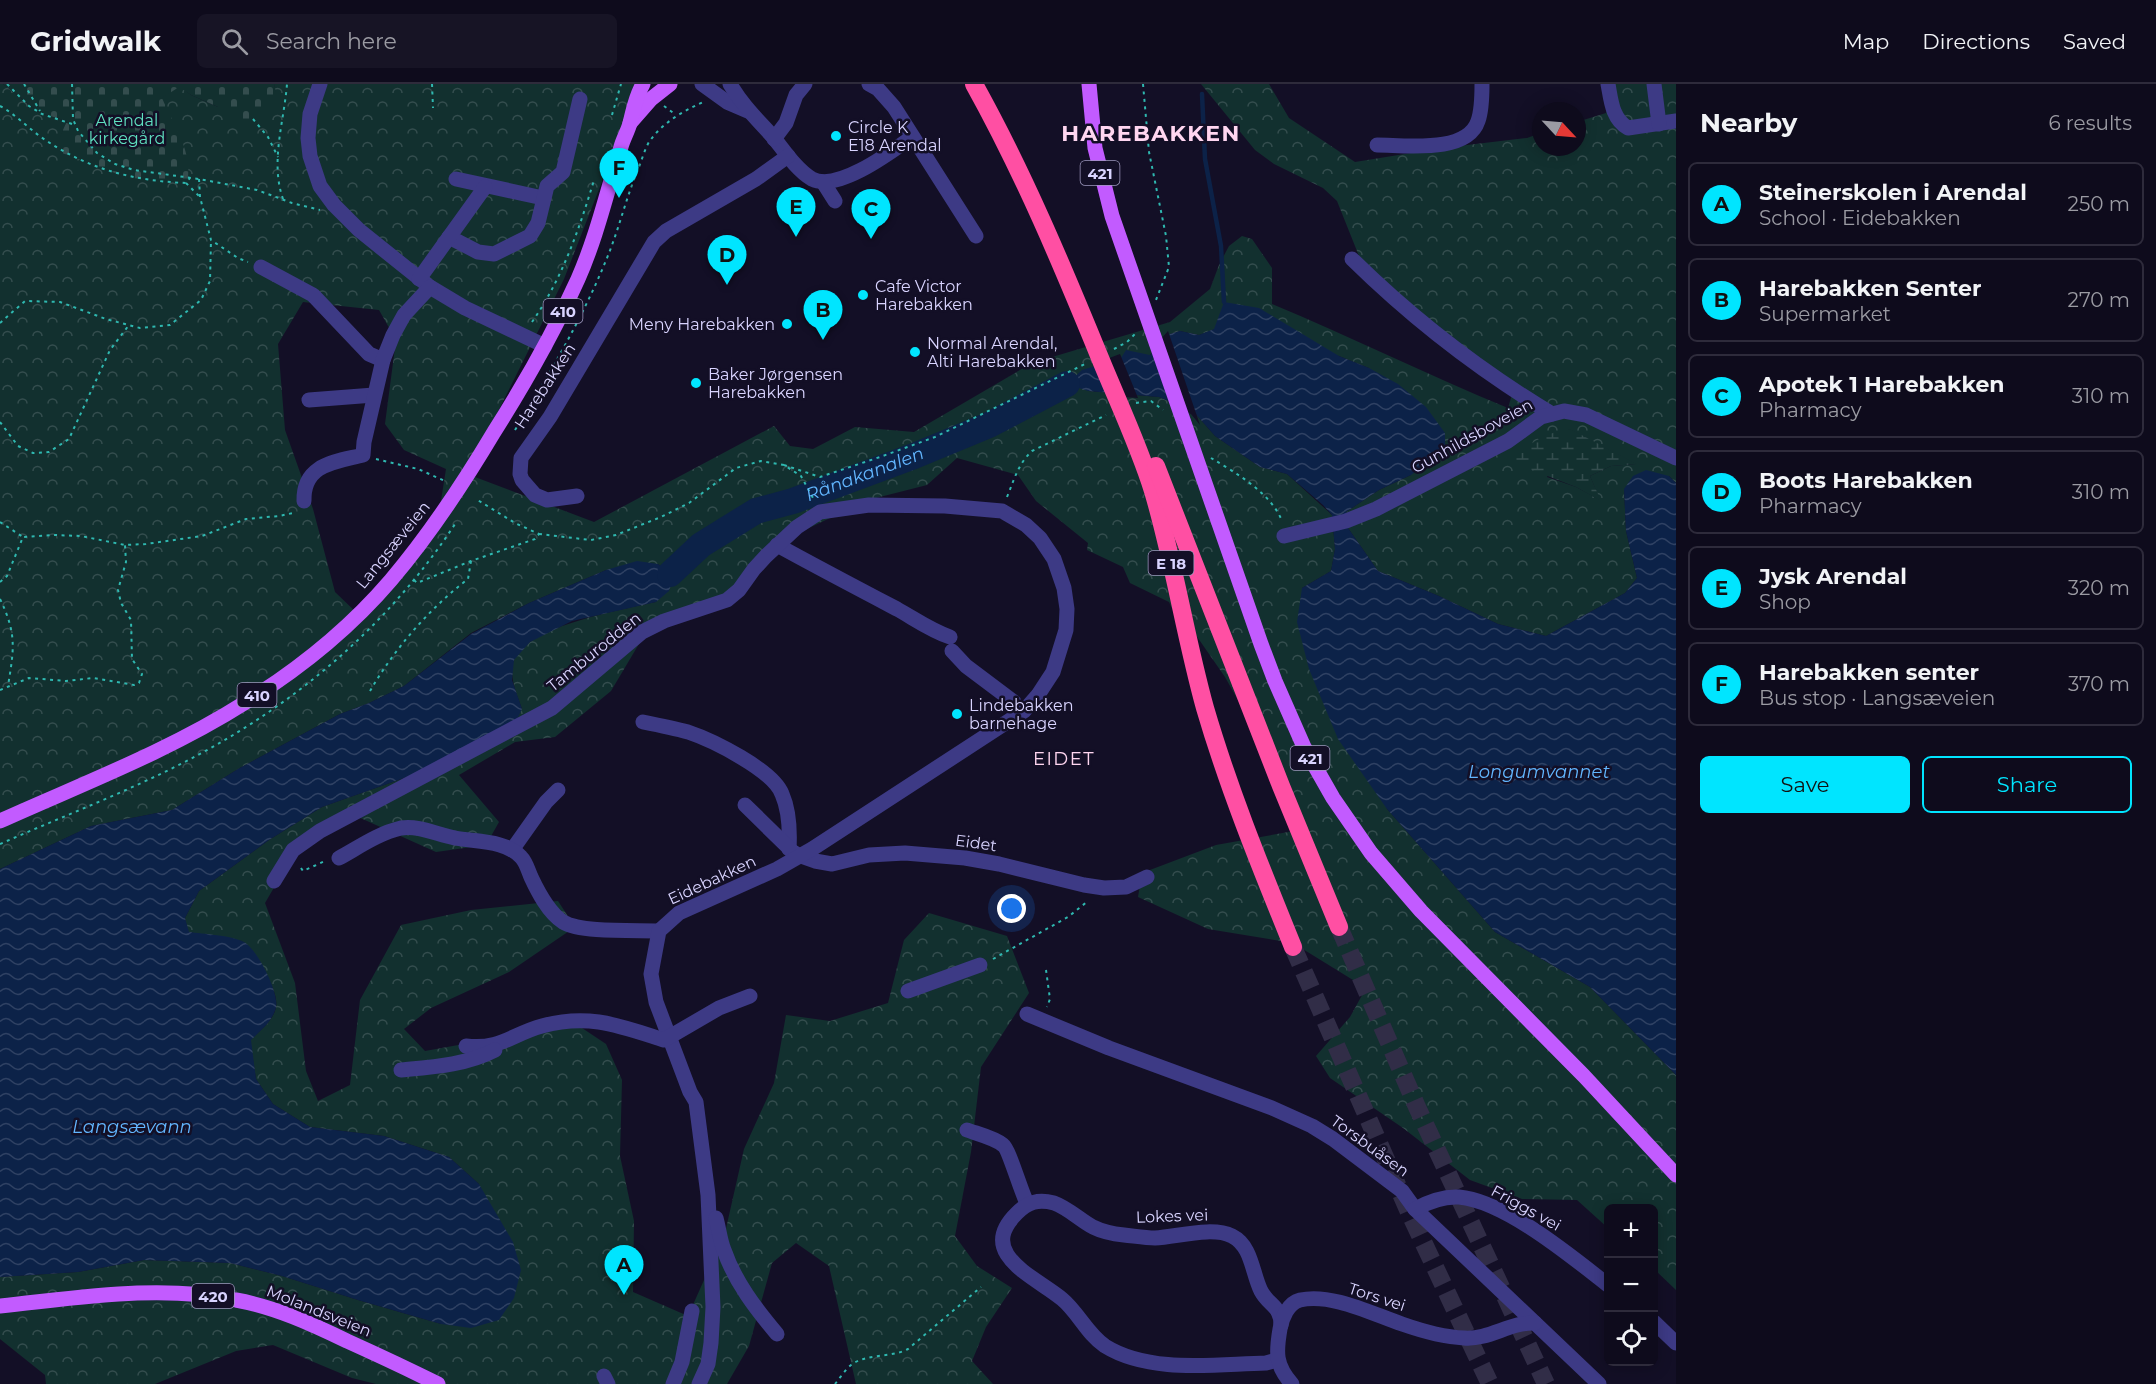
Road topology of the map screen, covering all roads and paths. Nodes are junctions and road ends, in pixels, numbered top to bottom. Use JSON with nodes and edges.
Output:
{"nodes":[{"id":1,"x":7,"y":84,"type":"edge"},
{"id":2,"x":24,"y":84,"type":"edge"},
{"id":3,"x":72,"y":84,"type":"edge"},
{"id":4,"x":287,"y":84,"type":"edge"},
{"id":5,"x":320,"y":84,"type":"edge"},
{"id":6,"x":432,"y":84,"type":"edge"},
{"id":7,"x":621,"y":84,"type":"edge"},
{"id":8,"x":643,"y":84,"type":"edge"},
{"id":9,"x":670,"y":84,"type":"edge"},
{"id":10,"x":702,"y":84,"type":"edge"},
{"id":11,"x":730,"y":84,"type":"edge"},
{"id":12,"x":805,"y":84,"type":"edge"},
{"id":13,"x":869,"y":84,"type":"edge"},
{"id":14,"x":974,"y":84,"type":"edge"},
{"id":15,"x":988,"y":84,"type":"edge"},
{"id":16,"x":1089,"y":84,"type":"edge"},
{"id":17,"x":1096,"y":84,"type":"edge"},
{"id":18,"x":1143,"y":84,"type":"edge"},
{"id":19,"x":1482,"y":84,"type":"edge"},
{"id":20,"x":1608,"y":84,"type":"edge"},
{"id":21,"x":1654,"y":84,"type":"edge"},
{"id":22,"x":580,"y":99,"type":"dead end"},
{"id":23,"x":708,"y":99,"type":"dead end"},
{"id":24,"x":663,"y":105,"type":"dead end"},
{"id":25,"x":0,"y":106,"type":"edge"},
{"id":26,"x":433,"y":108,"type":"dead end"},
{"id":27,"x":748,"y":111,"type":"junction"},
{"id":28,"x":42,"y":114,"type":"junction"},
{"id":29,"x":612,"y":115,"type":"dead end"},
{"id":30,"x":676,"y":116,"type":"junction"},
{"id":31,"x":253,"y":119,"type":"dead end"},
{"id":32,"x":1676,"y":121,"type":"edge"},
{"id":33,"x":630,"y":123,"type":"junction"},
{"id":34,"x":1659,"y":124,"type":"junction"},
{"id":35,"x":75,"y":125,"type":"junction"},
{"id":36,"x":912,"y":137,"type":"junction"},
{"id":37,"x":774,"y":139,"type":"junction"},
{"id":38,"x":1377,"y":144,"type":"dead end"},
{"id":39,"x":788,"y":156,"type":"junction"},
{"id":40,"x":278,"y":158,"type":"junction"},
{"id":41,"x":190,"y":178,"type":"junction"},
{"id":42,"x":199,"y":179,"type":"junction"},
{"id":43,"x":456,"y":179,"type":"dead end"},
{"id":44,"x":594,"y":180,"type":"dead end"},
{"id":45,"x":823,"y":182,"type":"junction"},
{"id":46,"x":186,"y":183,"type":"junction"},
{"id":47,"x":485,"y":187,"type":"junction"},
{"id":48,"x":200,"y":197,"type":"junction"},
{"id":49,"x":543,"y":198,"type":"junction"},
{"id":50,"x":283,"y":199,"type":"junction"},
{"id":51,"x":835,"y":201,"type":"dead end"},
{"id":52,"x":340,"y":211,"type":"junction"},
{"id":53,"x":976,"y":236,"type":"dead end"},
{"id":54,"x":449,"y":237,"type":"junction"},
{"id":55,"x":211,"y":240,"type":"junction"},
{"id":56,"x":1130,"y":258,"type":"junction"},
{"id":57,"x":1352,"y":259,"type":"dead end"},
{"id":58,"x":261,"y":267,"type":"joint"},
{"id":59,"x":424,"y":283,"type":"junction"},
{"id":60,"x":1156,"y":301,"type":"dead end"},
{"id":61,"x":1089,"y":316,"type":"junction"},
{"id":62,"x":0,"y":323,"type":"edge"},
{"id":63,"x":129,"y":325,"type":"junction"},
{"id":64,"x":1140,"y":330,"type":"dead end"},
{"id":65,"x":525,"y":335,"type":"junction"},
{"id":66,"x":545,"y":346,"type":"junction"},
{"id":67,"x":1110,"y":351,"type":"dead end"},
{"id":68,"x":383,"y":360,"type":"junction"},
{"id":69,"x":1093,"y":360,"type":"dead end"},
{"id":70,"x":374,"y":395,"type":"junction"},
{"id":71,"x":309,"y":400,"type":"dead end"},
{"id":72,"x":1552,"y":414,"type":"junction"},
{"id":73,"x":0,"y":422,"type":"edge"},
{"id":74,"x":1133,"y":423,"type":"junction"},
{"id":75,"x":514,"y":431,"type":"dead end"},
{"id":76,"x":363,"y":455,"type":"junction"},
{"id":77,"x":1676,"y":458,"type":"edge"},
{"id":78,"x":783,"y":465,"type":"junction"},
{"id":79,"x":1208,"y":482,"type":"junction"},
{"id":80,"x":456,"y":487,"type":"junction"},
{"id":81,"x":577,"y":496,"type":"dead end"},
{"id":82,"x":476,"y":499,"type":"dead end"},
{"id":83,"x":304,"y":501,"type":"joint"},
{"id":84,"x":814,"y":502,"type":"dead end"},
{"id":85,"x":459,"y":516,"type":"dead end"},
{"id":86,"x":0,"y":522,"type":"edge"},
{"id":87,"x":539,"y":534,"type":"junction"},
{"id":88,"x":1284,"y":536,"type":"dead end"},
{"id":89,"x":23,"y":537,"type":"junction"},
{"id":90,"x":124,"y":545,"type":"junction"},
{"id":91,"x":777,"y":545,"type":"junction"},
{"id":92,"x":471,"y":561,"type":"junction"},
{"id":93,"x":414,"y":580,"type":"junction"},
{"id":94,"x":0,"y":582,"type":"edge"},
{"id":95,"x":0,"y":599,"type":"edge"},
{"id":96,"x":8,"y":686,"type":"junction"},
{"id":97,"x":0,"y":690,"type":"edge"},
{"id":98,"x":370,"y":691,"type":"dead end"},
{"id":99,"x":1019,"y":707,"type":"junction"},
{"id":100,"x":643,"y":722,"type":"dead end"},
{"id":101,"x":558,"y":790,"type":"dead end"},
{"id":102,"x":745,"y":805,"type":"dead end"},
{"id":103,"x":0,"y":821,"type":"edge"},
{"id":104,"x":0,"y":844,"type":"edge"},
{"id":105,"x":512,"y":850,"type":"junction"},
{"id":106,"x":794,"y":852,"type":"junction"},
{"id":107,"x":289,"y":857,"type":"junction"},
{"id":108,"x":339,"y":858,"type":"joint"},
{"id":109,"x":1147,"y":877,"type":"dead end"},
{"id":110,"x":274,"y":881,"type":"dead end"},
{"id":111,"x":1104,"y":888,"type":"junction"},
{"id":112,"x":1339,"y":927,"type":"tunnel mouth"},
{"id":113,"x":659,"y":931,"type":"junction"},
{"id":114,"x":1293,"y":947,"type":"tunnel mouth"},
{"id":115,"x":980,"y":965,"type":"joint"},
{"id":116,"x":1046,"y":970,"type":"dead end"},
{"id":117,"x":908,"y":991,"type":"dead end"},
{"id":118,"x":750,"y":996,"type":"dead end"},
{"id":119,"x":1027,"y":1014,"type":"dead end"},
{"id":120,"x":1043,"y":1021,"type":"junction"},
{"id":121,"x":669,"y":1038,"type":"junction"},
{"id":122,"x":501,"y":1044,"type":"junction"},
{"id":123,"x":466,"y":1046,"type":"dead end"},
{"id":124,"x":401,"y":1070,"type":"dead end"},
{"id":125,"x":967,"y":1130,"type":"dead end"},
{"id":126,"x":1676,"y":1160,"type":"edge"},
{"id":127,"x":1676,"y":1175,"type":"edge"},
{"id":128,"x":708,"y":1195,"type":"junction"},
{"id":129,"x":1027,"y":1203,"type":"junction"},
{"id":130,"x":1415,"y":1209,"type":"junction"},
{"id":131,"x":1604,"y":1283,"type":"edge"},
{"id":132,"x":981,"y":1287,"type":"dead end"},
{"id":133,"x":0,"y":1306,"type":"edge"},
{"id":134,"x":692,"y":1311,"type":"dead end"},
{"id":135,"x":1535,"y":1323,"type":"junction"},
{"id":136,"x":1281,"y":1325,"type":"junction"},
{"id":137,"x":1658,"y":1327,"type":"edge"},
{"id":138,"x":777,"y":1334,"type":"dead end"},
{"id":139,"x":1676,"y":1343,"type":"edge"},
{"id":140,"x":1277,"y":1360,"type":"junction"},
{"id":141,"x":438,"y":1384,"type":"edge"},
{"id":142,"x":673,"y":1384,"type":"edge"},
{"id":143,"x":699,"y":1384,"type":"edge"},
{"id":144,"x":835,"y":1384,"type":"edge"},
{"id":145,"x":1292,"y":1384,"type":"edge"},
{"id":146,"x":1599,"y":1384,"type":"edge"}],
"edges":[{"from":1,"to":28,"type":"path"},
{"from":2,"to":28,"type":"path"},
{"from":3,"to":35,"type":"path"},
{"from":4,"to":40,"type":"path"},
{"from":5,"to":52,"type":"street"},
{"from":6,"to":26,"type":"path"},
{"from":7,"to":29,"type":"path"},
{"from":8,"to":33,"type":"main road","name":"Langsæveien","number":"410"},
{"from":9,"to":33,"type":"main road","name":"Langsæveien","number":"410"},
{"from":10,"to":27,"type":"street"},
{"from":11,"to":27,"type":"street"},
{"from":12,"to":37,"type":"street"},
{"from":13,"to":36,"type":"street"},
{"from":14,"to":61,"type":"highway","number":"E 18"},
{"from":15,"to":61,"type":"highway","number":"E 18"},
{"from":16,"to":56,"type":"main road","number":"421"},
{"from":17,"to":56,"type":"main road","number":"421"},
{"from":18,"to":60,"type":"path"},
{"from":19,"to":38,"type":"street"},
{"from":20,"to":34,"type":"street"},
{"from":21,"to":34,"type":"street"},
{"from":22,"to":49,"type":"street"},
{"from":23,"to":30,"type":"path"},
{"from":24,"to":30,"type":"path"},
{"from":25,"to":46,"type":"path"},
{"from":27,"to":37,"type":"street"},
{"from":28,"to":35,"type":"path"},
{"from":30,"to":75,"type":"path"},
{"from":31,"to":40,"type":"path"},
{"from":32,"to":34,"type":"street"},
{"from":33,"to":66,"type":"main road","name":"Langsæveien","number":"410"},
{"from":35,"to":41,"type":"path"},
{"from":36,"to":45,"type":"street"},
{"from":36,"to":53,"type":"street"},
{"from":37,"to":39,"type":"street"},
{"from":39,"to":45,"type":"street"},
{"from":39,"to":81,"type":"street","name":"Harebakken"},
{"from":40,"to":50,"type":"path"},
{"from":41,"to":42,"type":"path"},
{"from":41,"to":46,"type":"path"},
{"from":42,"to":48,"type":"path"},
{"from":42,"to":50,"type":"path"},
{"from":43,"to":47,"type":"street"},
{"from":44,"to":65,"type":"path"},
{"from":45,"to":51,"type":"street"},
{"from":46,"to":48,"type":"path"},
{"from":47,"to":49,"type":"street"},
{"from":47,"to":54,"type":"street"},
{"from":48,"to":55,"type":"path"},
{"from":49,"to":54,"type":"street"},
{"from":50,"to":52,"type":"path"},
{"from":52,"to":59,"type":"street"},
{"from":54,"to":59,"type":"street"},
{"from":55,"to":58,"type":"path"},
{"from":55,"to":63,"type":"path"},
{"from":56,"to":79,"type":"main road","number":"421"},
{"from":57,"to":72,"type":"street"},
{"from":58,"to":68,"type":"street"},
{"from":59,"to":65,"type":"street"},
{"from":59,"to":68,"type":"street"},
{"from":61,"to":74,"type":"highway","number":"E 18"},
{"from":62,"to":63,"type":"path"},
{"from":63,"to":73,"type":"path"},
{"from":64,"to":67,"type":"path"},
{"from":65,"to":66,"type":"street"},
{"from":66,"to":80,"type":"main road","name":"Langsæveien","number":"410"},
{"from":68,"to":70,"type":"street"},
{"from":69,"to":78,"type":"path"},
{"from":70,"to":71,"type":"street"},
{"from":70,"to":76,"type":"street"},
{"from":72,"to":77,"type":"street","name":"Gunhildsboveien"},
{"from":72,"to":88,"type":"street","name":"Gunhildsboveien"},
{"from":74,"to":112,"type":"highway","number":"E 18"},
{"from":74,"to":114,"type":"highway","number":"E 18"},
{"from":76,"to":80,"type":"path"},
{"from":76,"to":83,"type":"street"},
{"from":78,"to":84,"type":"path"},
{"from":78,"to":87,"type":"path"},
{"from":79,"to":126,"type":"main road","number":"421"},
{"from":79,"to":127,"type":"main road","number":"421"},
{"from":80,"to":103,"type":"main road","name":"Langsæveien","number":"410"},
{"from":82,"to":87,"type":"path"},
{"from":83,"to":90,"type":"path"},
{"from":85,"to":93,"type":"path"},
{"from":86,"to":89,"type":"path"},
{"from":87,"to":92,"type":"path"},
{"from":89,"to":90,"type":"path"},
{"from":89,"to":94,"type":"path"},
{"from":90,"to":96,"type":"path"},
{"from":91,"to":99,"type":"street"},
{"from":91,"to":99,"type":"street","name":"Tamburodden"},
{"from":91,"to":107,"type":"street","name":"Tamburodden"},
{"from":92,"to":93,"type":"path"},
{"from":92,"to":98,"type":"path"},
{"from":93,"to":104,"type":"path"},
{"from":95,"to":96,"type":"path"},
{"from":96,"to":97,"type":"path"},
{"from":99,"to":106,"type":"street","name":"Eidebakken"},
{"from":100,"to":106,"type":"street"},
{"from":101,"to":105,"type":"street"},
{"from":102,"to":106,"type":"street"},
{"from":105,"to":108,"type":"street"},
{"from":105,"to":113,"type":"street"},
{"from":106,"to":111,"type":"street","name":"Eidet"},
{"from":106,"to":113,"type":"street","name":"Eidebakken"},
{"from":107,"to":108,"type":"path"},
{"from":107,"to":110,"type":"street","name":"Tamburodden"},
{"from":109,"to":111,"type":"street","name":"Eidet"},
{"from":111,"to":115,"type":"path"},
{"from":113,"to":121,"type":"street"},
{"from":115,"to":117,"type":"street"},
{"from":116,"to":120,"type":"path"},
{"from":118,"to":121,"type":"street"},
{"from":119,"to":120,"type":"street","name":"Torsbuåsen"},
{"from":120,"to":130,"type":"street","name":"Torsbuåsen"},
{"from":121,"to":122,"type":"street"},
{"from":121,"to":128,"type":"street"},
{"from":122,"to":123,"type":"street"},
{"from":122,"to":124,"type":"street"},
{"from":125,"to":129,"type":"street"},
{"from":128,"to":138,"type":"street"},
{"from":128,"to":143,"type":"street"},
{"from":129,"to":136,"type":"street","name":"Lokes vei"},
{"from":129,"to":140,"type":"street"},
{"from":130,"to":131,"type":"street","name":"Friggs vei"},
{"from":130,"to":135,"type":"street","name":"Torsbuåsen"},
{"from":132,"to":144,"type":"path"},
{"from":133,"to":141,"type":"main road","name":"Molandsveien","number":"420"},
{"from":134,"to":142,"type":"street"},
{"from":135,"to":136,"type":"street","name":"Tors vei"},
{"from":135,"to":146,"type":"street","name":"Torsbuåsen"},
{"from":136,"to":140,"type":"street","name":"Tors vei"},
{"from":137,"to":139,"type":"street"},
{"from":140,"to":145,"type":"street"}]}
